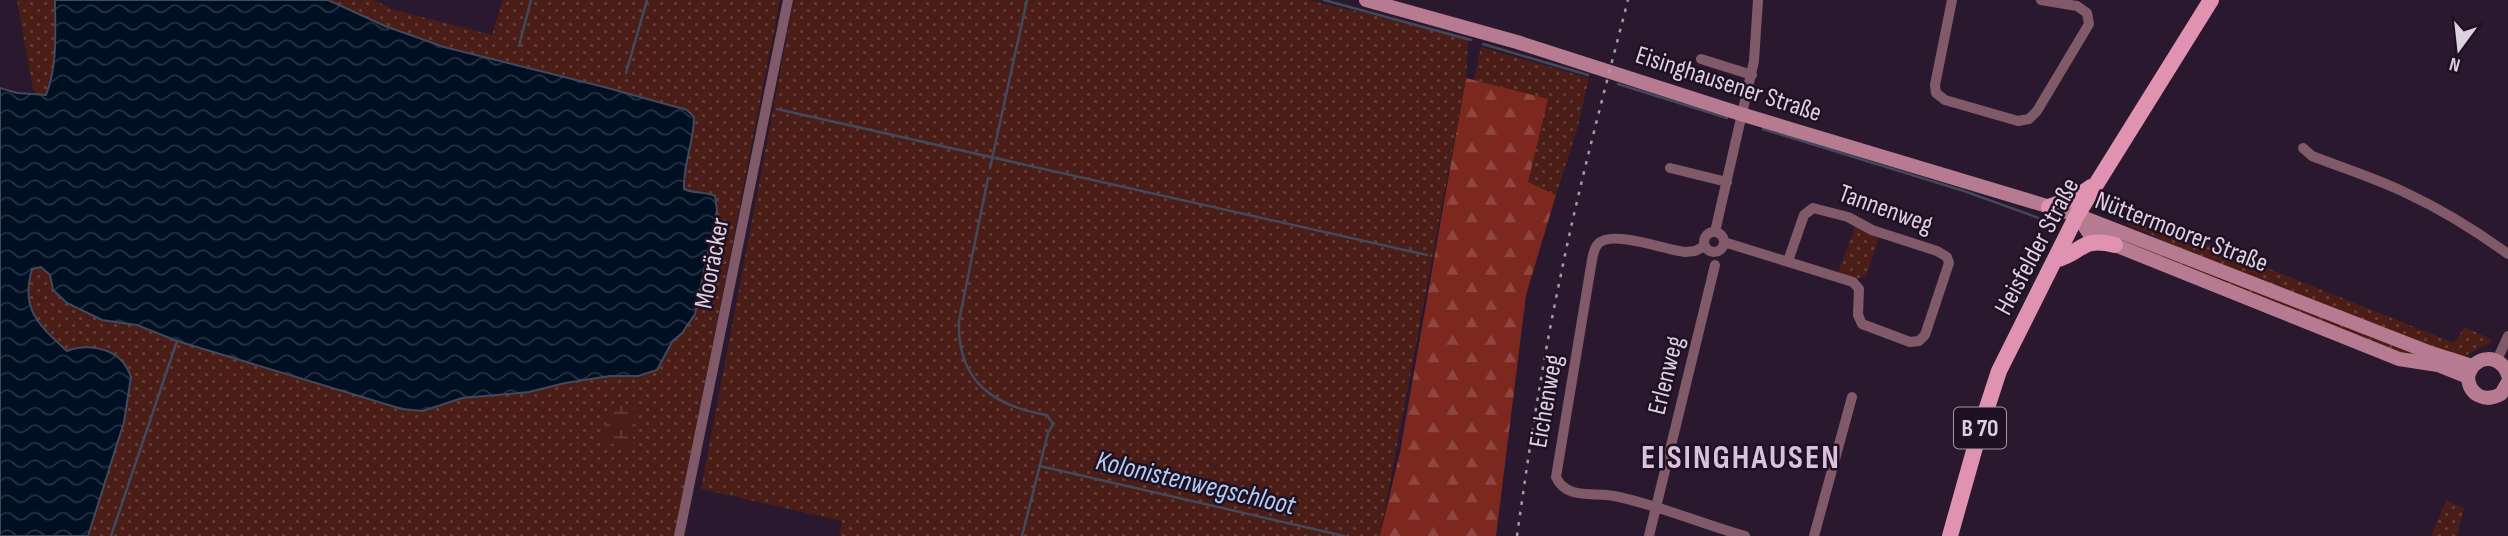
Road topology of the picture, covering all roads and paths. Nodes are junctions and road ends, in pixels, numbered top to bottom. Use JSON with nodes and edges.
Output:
{"nodes":[{"id":1,"x":788,"y":0,"type":"edge"},
{"id":2,"x":1366,"y":0,"type":"edge"},
{"id":3,"x":1758,"y":0,"type":"edge"},
{"id":4,"x":1952,"y":0,"type":"edge"},
{"id":5,"x":2041,"y":0,"type":"edge"},
{"id":6,"x":2211,"y":0,"type":"edge"},
{"id":7,"x":1701,"y":59,"type":"dead end"},
{"id":8,"x":1752,"y":75,"type":"junction"},
{"id":9,"x":1744,"y":115,"type":"junction"},
{"id":10,"x":2303,"y":148,"type":"dead end"},
{"id":11,"x":1670,"y":168,"type":"dead end"},
{"id":12,"x":1727,"y":182,"type":"junction"},
{"id":13,"x":2096,"y":184,"type":"junction"},
{"id":14,"x":2049,"y":206,"type":"junction"},
{"id":15,"x":2077,"y":215,"type":"junction"},
{"id":16,"x":1715,"y":232,"type":"junction"},
{"id":17,"x":1724,"y":242,"type":"junction"},
{"id":18,"x":2115,"y":245,"type":"junction"},
{"id":19,"x":1706,"y":246,"type":"junction"},
{"id":20,"x":2508,"y":254,"type":"edge"},
{"id":21,"x":2055,"y":260,"type":"junction"},
{"id":22,"x":1788,"y":261,"type":"junction"},
{"id":23,"x":1715,"y":265,"type":"dead end"},
{"id":24,"x":2508,"y":336,"type":"edge"},
{"id":25,"x":2497,"y":360,"type":"junction"},
{"id":26,"x":2470,"y":371,"type":"junction"},
{"id":27,"x":2508,"y":375,"type":"edge"},
{"id":28,"x":2508,"y":384,"type":"edge"},
{"id":29,"x":1852,"y":397,"type":"dead end"},
{"id":30,"x":1656,"y":507,"type":"junction"},
{"id":31,"x":679,"y":536,"type":"edge"},
{"id":32,"x":1649,"y":536,"type":"edge"},
{"id":33,"x":1745,"y":536,"type":"edge"},
{"id":34,"x":1814,"y":536,"type":"edge"},
{"id":35,"x":1950,"y":536,"type":"edge"}],
"edges":[{"from":1,"to":31,"type":"street","name":"Mooräcker"},
{"from":2,"to":9,"type":"street","name":"Eisinghausener Straße"},
{"from":3,"to":8,"type":"street"},
{"from":4,"to":5,"type":"street"},
{"from":6,"to":13,"type":"main road","name":"Heisfelder Straße","number":"B 70"},
{"from":7,"to":8,"type":"street"},
{"from":8,"to":9,"type":"street"},
{"from":9,"to":12,"type":"street"},
{"from":9,"to":14,"type":"street","name":"Eisinghausener Straße"},
{"from":10,"to":20,"type":"street"},
{"from":11,"to":12,"type":"street"},
{"from":12,"to":16,"type":"street"},
{"from":13,"to":14,"type":"main road","number":"B 70"},
{"from":13,"to":15,"type":"main road","name":"Heisfelder Straße","number":"B 70"},
{"from":14,"to":15,"type":"street","name":"Eisinghausener Straße"},
{"from":15,"to":18,"type":"street","name":"Nüttermoorer Straße"},
{"from":15,"to":21,"type":"main road","name":"Heisfelder Straße","number":"B 70"},
{"from":15,"to":26,"type":"street","name":"Nüttermoorer Straße"},
{"from":16,"to":17,"type":"street"},
{"from":16,"to":19,"type":"street"},
{"from":17,"to":19,"type":"street"},
{"from":17,"to":22,"type":"street","name":"Tannenweg"},
{"from":18,"to":21,"type":"main road"},
{"from":18,"to":26,"type":"street","name":"Nüttermoorer Straße"},
{"from":19,"to":30,"type":"street","name":"Eichenweg"},
{"from":21,"to":35,"type":"main road","name":"Heisfelder Straße","number":"B 70"},
{"from":22,"to":22,"type":"street","name":"Tannenweg"},
{"from":23,"to":30,"type":"street","name":"Erlenweg"},
{"from":24,"to":25,"type":"street"},
{"from":25,"to":26,"type":"street"},
{"from":25,"to":27,"type":"street"},
{"from":26,"to":28,"type":"street"},
{"from":29,"to":34,"type":"street"},
{"from":30,"to":32,"type":"street","name":"Erlenweg"},
{"from":30,"to":33,"type":"street","name":"Eichenweg"}]}
